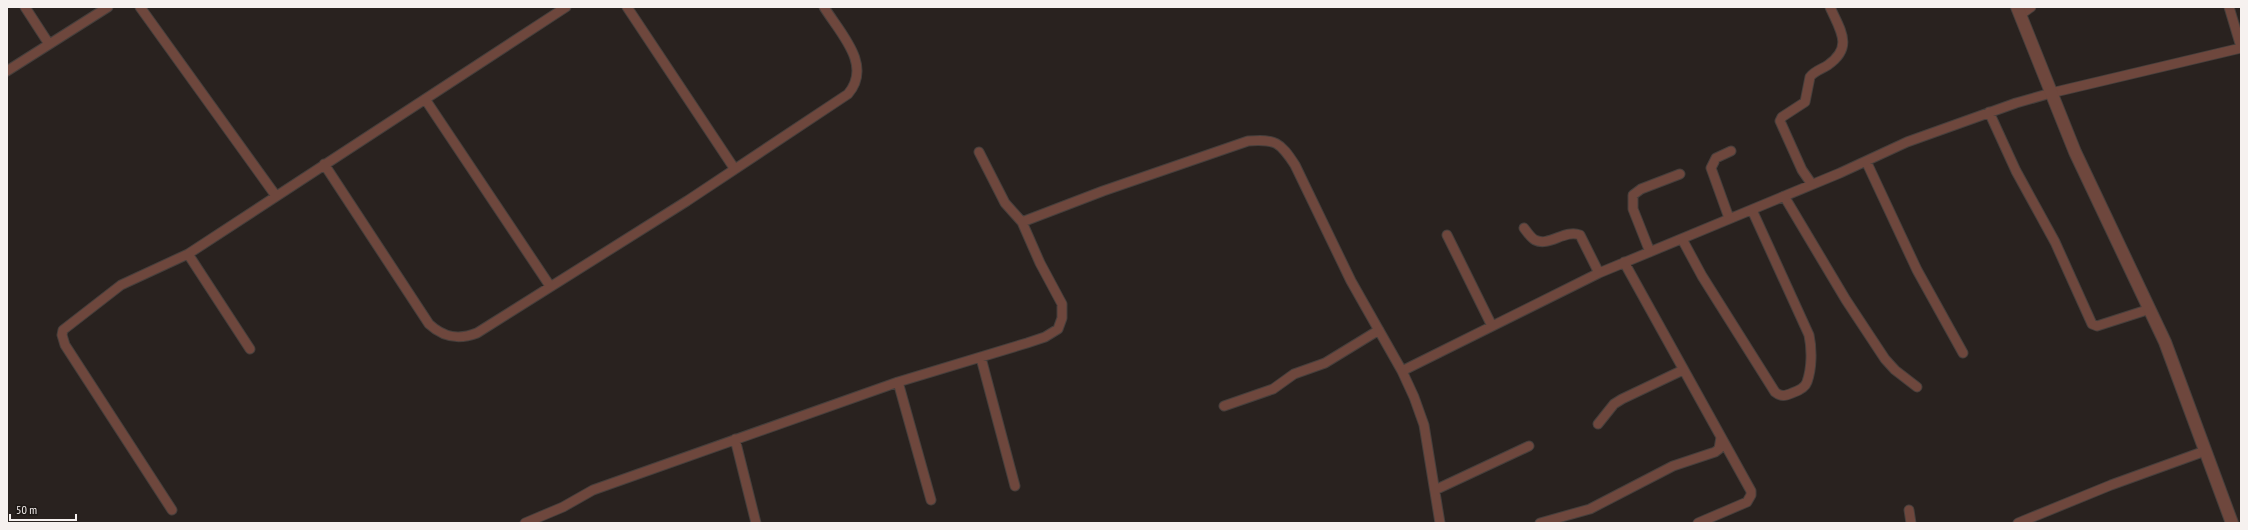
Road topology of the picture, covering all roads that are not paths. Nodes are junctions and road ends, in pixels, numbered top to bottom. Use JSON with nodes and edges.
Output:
{"nodes":[{"id":1,"x":25,"y":7,"type":"edge"},
{"id":2,"x":108,"y":7,"type":"edge"},
{"id":3,"x":140,"y":7,"type":"edge"},
{"id":4,"x":566,"y":7,"type":"edge"},
{"id":5,"x":627,"y":7,"type":"edge"},
{"id":6,"x":824,"y":7,"type":"edge"},
{"id":7,"x":1830,"y":7,"type":"edge"},
{"id":8,"x":2031,"y":7,"type":"edge"},
{"id":9,"x":2229,"y":7,"type":"edge"},
{"id":10,"x":2018,"y":11,"type":"edge"},
{"id":11,"x":49,"y":44,"type":"junction"},
{"id":12,"x":2241,"y":48,"type":"edge"},
{"id":13,"x":7,"y":71,"type":"edge"},
{"id":14,"x":2051,"y":93,"type":"junction"},
{"id":15,"x":425,"y":99,"type":"junction"},
{"id":16,"x":1989,"y":112,"type":"junction"},
{"id":17,"x":1731,"y":151,"type":"dead end"},
{"id":18,"x":979,"y":152,"type":"dead end"},
{"id":19,"x":1866,"y":161,"type":"junction"},
{"id":20,"x":324,"y":164,"type":"junction"},
{"id":21,"x":734,"y":168,"type":"junction"},
{"id":22,"x":1680,"y":174,"type":"dead end"},
{"id":23,"x":1811,"y":184,"type":"junction"},
{"id":24,"x":276,"y":196,"type":"junction"},
{"id":25,"x":1784,"y":196,"type":"junction"},
{"id":26,"x":1752,"y":210,"type":"junction"},
{"id":27,"x":1729,"y":218,"type":"junction"},
{"id":28,"x":1022,"y":222,"type":"junction"},
{"id":29,"x":1524,"y":228,"type":"dead end"},
{"id":30,"x":1447,"y":235,"type":"dead end"},
{"id":31,"x":1682,"y":239,"type":"junction"},
{"id":32,"x":1650,"y":252,"type":"junction"},
{"id":33,"x":188,"y":254,"type":"junction"},
{"id":34,"x":1624,"y":262,"type":"junction"},
{"id":35,"x":1599,"y":273,"type":"junction"},
{"id":36,"x":550,"y":286,"type":"junction"},
{"id":37,"x":2150,"y":309,"type":"junction"},
{"id":38,"x":1492,"y":326,"type":"junction"},
{"id":39,"x":1379,"y":330,"type":"junction"},
{"id":40,"x":250,"y":349,"type":"dead end"},
{"id":41,"x":1963,"y":353,"type":"dead end"},
{"id":42,"x":980,"y":358,"type":"junction"},
{"id":43,"x":1684,"y":370,"type":"junction"},
{"id":44,"x":1402,"y":371,"type":"junction"},
{"id":45,"x":898,"y":382,"type":"junction"},
{"id":46,"x":1917,"y":387,"type":"dead end"},
{"id":47,"x":1224,"y":406,"type":"dead end"},
{"id":48,"x":1598,"y":424,"type":"dead end"},
{"id":49,"x":1720,"y":437,"type":"junction"},
{"id":50,"x":735,"y":439,"type":"junction"},
{"id":51,"x":1529,"y":446,"type":"dead end"},
{"id":52,"x":2205,"y":451,"type":"junction"},
{"id":53,"x":1015,"y":486,"type":"dead end"},
{"id":54,"x":1435,"y":490,"type":"junction"},
{"id":55,"x":931,"y":500,"type":"dead end"},
{"id":56,"x":172,"y":510,"type":"dead end"},
{"id":57,"x":1909,"y":510,"type":"dead end"},
{"id":58,"x":524,"y":523,"type":"edge"},
{"id":59,"x":756,"y":523,"type":"edge"},
{"id":60,"x":1440,"y":523,"type":"edge"},
{"id":61,"x":1540,"y":523,"type":"edge"},
{"id":62,"x":1698,"y":523,"type":"edge"},
{"id":63,"x":1911,"y":523,"type":"edge"},
{"id":64,"x":2018,"y":523,"type":"edge"},
{"id":65,"x":2232,"y":523,"type":"edge"}],
"edges":[{"from":1,"to":11,"type":"street"},
{"from":2,"to":11,"type":"street"},
{"from":3,"to":24,"type":"street"},
{"from":4,"to":15,"type":"street"},
{"from":5,"to":21,"type":"street"},
{"from":6,"to":21,"type":"street"},
{"from":7,"to":23,"type":"street"},
{"from":8,"to":10,"type":"street"},
{"from":9,"to":12,"type":"street"},
{"from":10,"to":14,"type":"street"},
{"from":11,"to":13,"type":"street"},
{"from":12,"to":14,"type":"street"},
{"from":14,"to":16,"type":"street"},
{"from":14,"to":37,"type":"street"},
{"from":15,"to":20,"type":"street"},
{"from":15,"to":36,"type":"street"},
{"from":16,"to":19,"type":"street"},
{"from":16,"to":37,"type":"street"},
{"from":17,"to":27,"type":"street"},
{"from":18,"to":28,"type":"street"},
{"from":19,"to":23,"type":"street"},
{"from":19,"to":41,"type":"street"},
{"from":20,"to":24,"type":"street"},
{"from":20,"to":36,"type":"street"},
{"from":21,"to":36,"type":"street"},
{"from":22,"to":32,"type":"street"},
{"from":23,"to":25,"type":"street"},
{"from":24,"to":33,"type":"street"},
{"from":25,"to":26,"type":"street"},
{"from":25,"to":46,"type":"street"},
{"from":26,"to":27,"type":"street"},
{"from":26,"to":31,"type":"street"},
{"from":27,"to":31,"type":"street"},
{"from":28,"to":39,"type":"street"},
{"from":28,"to":42,"type":"street"},
{"from":29,"to":35,"type":"street"},
{"from":30,"to":38,"type":"street"},
{"from":31,"to":32,"type":"street"},
{"from":32,"to":34,"type":"street"},
{"from":33,"to":40,"type":"street"},
{"from":33,"to":56,"type":"street"},
{"from":34,"to":35,"type":"street"},
{"from":34,"to":43,"type":"street"},
{"from":35,"to":38,"type":"street"},
{"from":37,"to":52,"type":"street"},
{"from":38,"to":44,"type":"street"},
{"from":39,"to":44,"type":"street"},
{"from":39,"to":47,"type":"street"},
{"from":42,"to":45,"type":"street"},
{"from":42,"to":53,"type":"street"},
{"from":43,"to":48,"type":"street"},
{"from":43,"to":49,"type":"street"},
{"from":44,"to":54,"type":"street"},
{"from":45,"to":50,"type":"street"},
{"from":45,"to":55,"type":"street"},
{"from":49,"to":61,"type":"street"},
{"from":49,"to":62,"type":"street"},
{"from":50,"to":58,"type":"street"},
{"from":50,"to":59,"type":"street"},
{"from":51,"to":54,"type":"street"},
{"from":52,"to":64,"type":"street"},
{"from":52,"to":65,"type":"street"},
{"from":54,"to":60,"type":"street"},
{"from":57,"to":63,"type":"street"}]}
